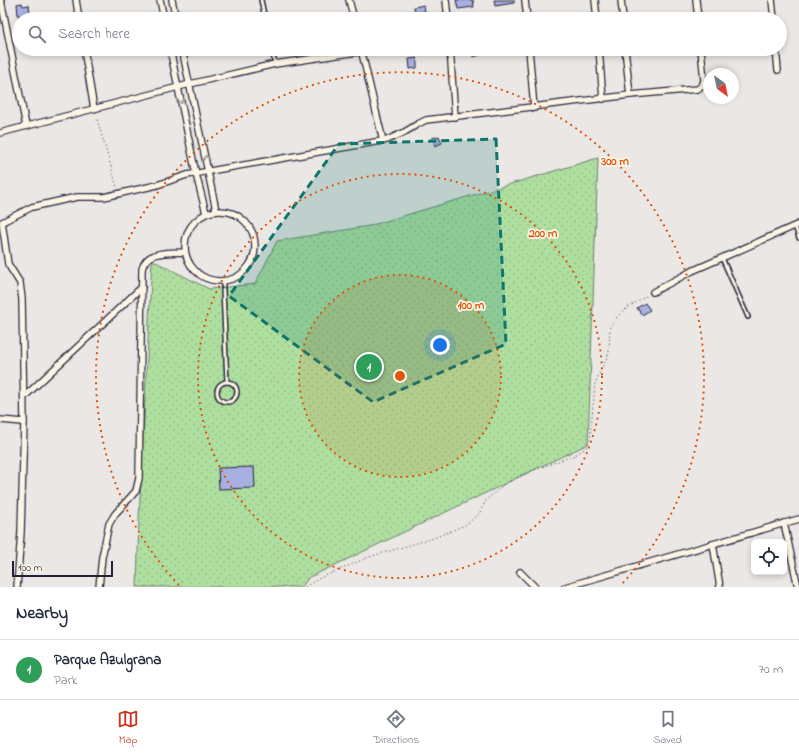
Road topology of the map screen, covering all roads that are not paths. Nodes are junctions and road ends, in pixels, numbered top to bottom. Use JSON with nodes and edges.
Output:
{"nodes":[{"id":1,"x":1,"y":0,"type":"edge"},
{"id":2,"x":76,"y":0,"type":"edge"},
{"id":3,"x":160,"y":0,"type":"edge"},
{"id":4,"x":172,"y":0,"type":"edge"},
{"id":5,"x":261,"y":0,"type":"edge"},
{"id":6,"x":350,"y":0,"type":"edge"},
{"id":7,"x":446,"y":0,"type":"edge"},
{"id":8,"x":525,"y":0,"type":"edge"},
{"id":9,"x":595,"y":0,"type":"edge"},
{"id":10,"x":621,"y":0,"type":"edge"},
{"id":11,"x":696,"y":0,"type":"edge"},
{"id":12,"x":772,"y":0,"type":"edge"},
{"id":13,"x":78,"y":12,"type":"edge"},
{"id":14,"x":163,"y":12,"type":"edge"},
{"id":15,"x":175,"y":12,"type":"edge"},
{"id":16,"x":264,"y":12,"type":"edge"},
{"id":17,"x":353,"y":12,"type":"edge"},
{"id":18,"x":447,"y":12,"type":"edge"},
{"id":19,"x":526,"y":12,"type":"edge"},
{"id":20,"x":596,"y":12,"type":"edge"},
{"id":21,"x":622,"y":12,"type":"edge"},
{"id":22,"x":697,"y":12,"type":"edge"},
{"id":23,"x":773,"y":12,"type":"edge"},
{"id":24,"x":3,"y":25,"type":"edge"},
{"id":25,"x":85,"y":56,"type":"edge"},
{"id":26,"x":171,"y":56,"type":"edge"},
{"id":27,"x":184,"y":56,"type":"edge"},
{"id":28,"x":273,"y":56,"type":"edge"},
{"id":29,"x":325,"y":56,"type":"edge"},
{"id":30,"x":363,"y":56,"type":"edge"},
{"id":31,"x":451,"y":56,"type":"edge"},
{"id":32,"x":530,"y":56,"type":"edge"},
{"id":33,"x":600,"y":56,"type":"edge"},
{"id":34,"x":626,"y":56,"type":"edge"},
{"id":35,"x":702,"y":56,"type":"edge"},
{"id":36,"x":777,"y":56,"type":"edge"},
{"id":37,"x":275,"y":64,"type":"junction"},
{"id":38,"x":778,"y":70,"type":"dead end"},
{"id":39,"x":190,"y":84,"type":"junction"},
{"id":40,"x":178,"y":87,"type":"junction"},
{"id":41,"x":630,"y":95,"type":"junction"},
{"id":42,"x":603,"y":98,"type":"junction"},
{"id":43,"x":534,"y":108,"type":"junction"},
{"id":44,"x":94,"y":109,"type":"junction"},
{"id":45,"x":455,"y":117,"type":"junction"},
{"id":46,"x":26,"y":126,"type":"junction"},
{"id":47,"x":0,"y":132,"type":"edge"},
{"id":48,"x":383,"y":140,"type":"junction"},
{"id":49,"x":209,"y":172,"type":"junction"},
{"id":50,"x":196,"y":174,"type":"junction"},
{"id":51,"x":216,"y":210,"type":"junction"},
{"id":52,"x":206,"y":213,"type":"junction"},
{"id":53,"x":1,"y":220,"type":"edge"},
{"id":54,"x":797,"y":225,"type":"edge"},
{"id":55,"x":799,"y":238,"type":"edge"},
{"id":56,"x":185,"y":252,"type":"junction"},
{"id":57,"x":722,"y":258,"type":"junction"},
{"id":58,"x":223,"y":285,"type":"junction"},
{"id":59,"x":142,"y":287,"type":"junction"},
{"id":60,"x":653,"y":292,"type":"road end"},
{"id":61,"x":748,"y":317,"type":"dead end"},
{"id":62,"x":227,"y":382,"type":"junction"},
{"id":63,"x":24,"y":397,"type":"junction"},
{"id":64,"x":0,"y":420,"type":"edge"},
{"id":65,"x":24,"y":422,"type":"junction"},
{"id":66,"x":799,"y":519,"type":"edge"},
{"id":67,"x":784,"y":523,"type":"junction"},
{"id":68,"x":713,"y":544,"type":"junction"},
{"id":69,"x":520,"y":572,"type":"dead end"},
{"id":70,"x":17,"y":587,"type":"edge"},
{"id":71,"x":99,"y":587,"type":"edge"},
{"id":72,"x":535,"y":587,"type":"edge"},
{"id":73,"x":565,"y":587,"type":"edge"},
{"id":74,"x":720,"y":587,"type":"edge"},
{"id":75,"x":798,"y":587,"type":"edge"}],
"edges":[{"from":1,"to":24,"type":"street"},
{"from":2,"to":13,"type":"street"},
{"from":3,"to":14,"type":"street"},
{"from":4,"to":15,"type":"street"},
{"from":5,"to":16,"type":"lane"},
{"from":6,"to":17,"type":"street"},
{"from":7,"to":18,"type":"street"},
{"from":8,"to":19,"type":"street"},
{"from":9,"to":20,"type":"street"},
{"from":10,"to":21,"type":"street"},
{"from":11,"to":22,"type":"street"},
{"from":12,"to":23,"type":"street"},
{"from":24,"to":46,"type":"street"},
{"from":25,"to":44,"type":"street"},
{"from":26,"to":40,"type":"street"},
{"from":27,"to":39,"type":"street"},
{"from":28,"to":37,"type":"lane"},
{"from":29,"to":37,"type":"street"},
{"from":30,"to":48,"type":"street"},
{"from":31,"to":45,"type":"street"},
{"from":32,"to":43,"type":"street"},
{"from":33,"to":42,"type":"street"},
{"from":34,"to":41,"type":"street"},
{"from":35,"to":41,"type":"street"},
{"from":36,"to":38,"type":"street"},
{"from":37,"to":39,"type":"street"},
{"from":39,"to":40,"type":"street"},
{"from":49,"to":39,"type":"street","one_way":true},
{"from":40,"to":44,"type":"street"},
{"from":40,"to":50,"type":"street","one_way":true},
{"from":41,"to":42,"type":"street"},
{"from":42,"to":43,"type":"street"},
{"from":43,"to":45,"type":"street"},
{"from":44,"to":46,"type":"street"},
{"from":45,"to":48,"type":"street"},
{"from":46,"to":47,"type":"street"},
{"from":48,"to":49,"type":"street"},
{"from":49,"to":50,"type":"street"},
{"from":49,"to":51,"type":"street"},
{"from":50,"to":52,"type":"street"},
{"from":50,"to":53,"type":"street"},
{"from":51,"to":52,"type":"street"},
{"from":51,"to":58,"type":"street"},
{"from":52,"to":56,"type":"street"},
{"from":53,"to":63,"type":"street"},
{"from":54,"to":55,"type":"lane"},
{"from":54,"to":57,"type":"street"},
{"from":56,"to":58,"type":"street"},
{"from":56,"to":59,"type":"street"},
{"from":57,"to":60,"type":"street"},
{"from":57,"to":61,"type":"lane"},
{"from":58,"to":62,"type":"lane"},
{"from":59,"to":63,"type":"street"},
{"from":59,"to":71,"type":"street"},
{"from":62,"to":62,"type":"lane"},
{"from":63,"to":65,"type":"street"},
{"from":64,"to":65,"type":"street"},
{"from":65,"to":70,"type":"street"},
{"from":66,"to":67,"type":"street"},
{"from":67,"to":68,"type":"street"},
{"from":67,"to":75,"type":"street"},
{"from":68,"to":73,"type":"street"},
{"from":68,"to":74,"type":"street"},
{"from":69,"to":72,"type":"street"}]}
